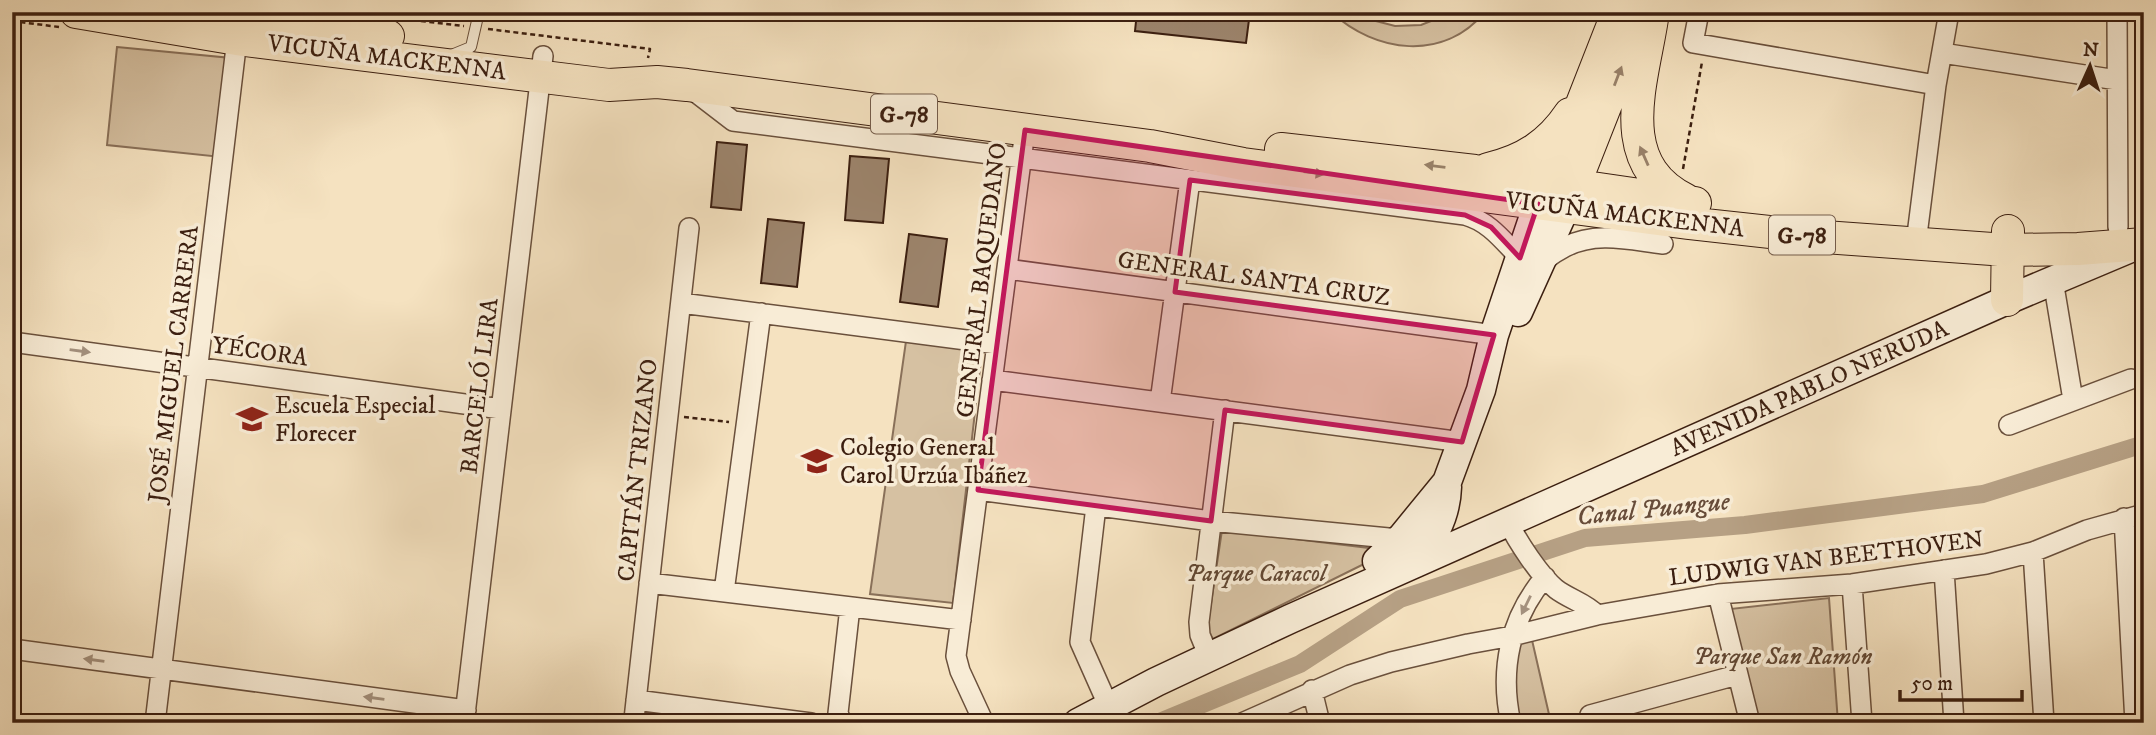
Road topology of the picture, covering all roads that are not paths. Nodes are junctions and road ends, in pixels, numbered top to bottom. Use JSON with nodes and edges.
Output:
{"nodes":[{"id":1,"x":76,"y":12,"type":"edge"},
{"id":2,"x":479,"y":12,"type":"edge"},
{"id":3,"x":1618,"y":12,"type":"edge"},
{"id":4,"x":1642,"y":12,"type":"edge"},
{"id":5,"x":1653,"y":12,"type":"edge"},
{"id":6,"x":1699,"y":12,"type":"edge"},
{"id":7,"x":1949,"y":12,"type":"edge"},
{"id":8,"x":2117,"y":12,"type":"edge"},
{"id":9,"x":296,"y":18,"type":"edge"},
{"id":10,"x":226,"y":20,"type":"edge"},
{"id":11,"x":473,"y":37,"type":"junction"},
{"id":12,"x":1942,"y":53,"type":"junction"},
{"id":13,"x":433,"y":63,"type":"junction"},
{"id":14,"x":542,"y":66,"type":"junction"},
{"id":15,"x":2117,"y":80,"type":"junction"},
{"id":16,"x":663,"y":81,"type":"junction"},
{"id":17,"x":1589,"y":82,"type":"junction"},
{"id":18,"x":1936,"y":85,"type":"junction"},
{"id":19,"x":1023,"y":144,"type":"junction"},
{"id":20,"x":1150,"y":146,"type":"junction"},
{"id":21,"x":1475,"y":171,"type":"junction"},
{"id":22,"x":1190,"y":180,"type":"junction"},
{"id":23,"x":1557,"y":195,"type":"junction"},
{"id":24,"x":1685,"y":200,"type":"junction"},
{"id":25,"x":689,"y":228,"type":"dead end"},
{"id":26,"x":1917,"y":235,"type":"junction"},
{"id":27,"x":2136,"y":235,"type":"edge"},
{"id":28,"x":2007,"y":240,"type":"junction"},
{"id":29,"x":1663,"y":244,"type":"dead end"},
{"id":30,"x":1529,"y":264,"type":"junction"},
{"id":31,"x":1007,"y":269,"type":"junction"},
{"id":32,"x":2053,"y":280,"type":"junction"},
{"id":33,"x":1175,"y":292,"type":"junction"},
{"id":34,"x":2007,"y":300,"type":"junction"},
{"id":35,"x":681,"y":303,"type":"junction"},
{"id":36,"x":761,"y":313,"type":"junction"},
{"id":37,"x":1494,"y":335,"type":"junction"},
{"id":38,"x":12,"y":342,"type":"edge"},
{"id":39,"x":997,"y":344,"type":"junction"},
{"id":40,"x":198,"y":367,"type":"junction"},
{"id":41,"x":2131,"y":379,"type":"dead end"},
{"id":42,"x":992,"y":380,"type":"junction"},
{"id":43,"x":1481,"y":390,"type":"junction"},
{"id":44,"x":2073,"y":400,"type":"junction"},
{"id":45,"x":1160,"y":402,"type":"junction"},
{"id":46,"x":501,"y":409,"type":"junction"},
{"id":47,"x":1225,"y":411,"type":"junction"},
{"id":48,"x":2009,"y":425,"type":"dead end"},
{"id":49,"x":1462,"y":442,"type":"junction"},
{"id":50,"x":978,"y":490,"type":"junction"},
{"id":51,"x":1446,"y":493,"type":"junction"},
{"id":52,"x":1096,"y":506,"type":"junction"},
{"id":53,"x":2144,"y":514,"type":"edge"},
{"id":54,"x":2123,"y":518,"type":"junction"},
{"id":55,"x":1211,"y":521,"type":"junction"},
{"id":56,"x":1508,"y":522,"type":"junction"},
{"id":57,"x":1472,"y":535,"type":"junction"},
{"id":58,"x":1399,"y":539,"type":"junction"},
{"id":59,"x":1429,"y":542,"type":"junction"},
{"id":60,"x":2032,"y":552,"type":"junction"},
{"id":61,"x":1377,"y":561,"type":"junction"},
{"id":62,"x":1405,"y":569,"type":"junction"},
{"id":63,"x":1944,"y":570,"type":"junction"},
{"id":64,"x":1545,"y":577,"type":"junction"},
{"id":65,"x":649,"y":583,"type":"junction"},
{"id":66,"x":1852,"y":584,"type":"junction"},
{"id":67,"x":724,"y":592,"type":"junction"},
{"id":68,"x":1718,"y":594,"type":"junction"},
{"id":69,"x":850,"y":607,"type":"junction"},
{"id":70,"x":1314,"y":608,"type":"junction"},
{"id":71,"x":1597,"y":615,"type":"junction"},
{"id":72,"x":961,"y":620,"type":"junction"},
{"id":73,"x":1512,"y":636,"type":"junction"},
{"id":74,"x":12,"y":649,"type":"edge"},
{"id":75,"x":1209,"y":657,"type":"junction"},
{"id":76,"x":162,"y":669,"type":"junction"},
{"id":77,"x":1737,"y":675,"type":"junction"},
{"id":78,"x":1312,"y":690,"type":"junction"},
{"id":79,"x":1590,"y":715,"type":"dead end"},
{"id":80,"x":465,"y":716,"type":"edge"},
{"id":81,"x":1113,"y":716,"type":"edge"},
{"id":82,"x":155,"y":723,"type":"edge"},
{"id":83,"x":811,"y":723,"type":"edge"},
{"id":84,"x":842,"y":723,"type":"edge"},
{"id":85,"x":984,"y":723,"type":"edge"},
{"id":86,"x":1078,"y":723,"type":"edge"},
{"id":87,"x":1242,"y":723,"type":"edge"},
{"id":88,"x":1320,"y":723,"type":"edge"},
{"id":89,"x":1511,"y":723,"type":"edge"},
{"id":90,"x":1750,"y":723,"type":"edge"},
{"id":91,"x":1861,"y":723,"type":"edge"},
{"id":92,"x":1954,"y":723,"type":"edge"},
{"id":93,"x":2044,"y":723,"type":"edge"},
{"id":94,"x":2135,"y":723,"type":"edge"}],
"edges":[{"from":1,"to":10,"type":"main road","name":"VICUÑA MACKENNA","number":"G-78"},
{"from":2,"to":11,"type":"lane"},
{"from":3,"to":17,"type":"main road"},
{"from":23,"to":4,"type":"main road","one_way":true},
{"from":24,"to":5,"type":"main road","one_way":true},
{"from":6,"to":18,"type":"street"},
{"from":7,"to":12,"type":"street"},
{"from":8,"to":15,"type":"street"},
{"from":9,"to":10,"type":"main road","name":"VICUÑA MACKENNA","number":"G-78"},
{"from":9,"to":11,"type":"main road","name":"VICUÑA MACKENNA","number":"G-78"},
{"from":10,"to":13,"type":"main road","name":"VICUÑA MACKENNA","number":"G-78"},
{"from":10,"to":40,"type":"street","name":"JOSÉ MIGUEL CARRERA"},
{"from":11,"to":13,"type":"lane"},
{"from":11,"to":14,"type":"main road","name":"VICUÑA MACKENNA","number":"G-78"},
{"from":12,"to":15,"type":"street"},
{"from":12,"to":18,"type":"street"},
{"from":13,"to":14,"type":"main road","name":"VICUÑA MACKENNA","number":"G-78"},
{"from":14,"to":16,"type":"main road","name":"VICUÑA MACKENNA","number":"G-78"},
{"from":14,"to":46,"type":"street","name":"BARCELÓ LIRA"},
{"from":15,"to":27,"type":"street"},
{"from":16,"to":19,"type":"main road","name":"VICUÑA MACKENNA","number":"G-78"},
{"from":16,"to":19,"type":"street","name":"VICUÑA MACKENNA"},
{"from":17,"to":21,"type":"main road"},
{"from":17,"to":23,"type":"main road"},
{"from":18,"to":26,"type":"street"},
{"from":19,"to":20,"type":"main road","name":"VICUÑA MACKENNA","number":"G-78"},
{"from":19,"to":22,"type":"street","name":"VICUÑA MACKENNA"},
{"from":19,"to":31,"type":"street","name":"GENERAL BAQUEDANO"},
{"from":21,"to":20,"type":"main road","name":"VICUÑA MACKENNA","number":"G-78","one_way":true},
{"from":20,"to":23,"type":"main road","name":"VICUÑA MACKENNA","number":"G-78","one_way":true},
{"from":21,"to":23,"type":"main road","name":"VICUÑA MACKENNA","number":"G-78"},
{"from":22,"to":30,"type":"street","name":"VICUÑA MACKENNA"},
{"from":22,"to":33,"type":"street"},
{"from":23,"to":24,"type":"main road","name":"VICUÑA MACKENNA","number":"G-78"},
{"from":23,"to":26,"type":"main road","name":"VICUÑA MACKENNA","number":"G-78"},
{"from":23,"to":30,"type":"main road"},
{"from":24,"to":26,"type":"main road","name":"VICUÑA MACKENNA","number":"G-78"},
{"from":25,"to":35,"type":"street","name":"CAPITÁN TRIZANO"},
{"from":26,"to":28,"type":"main road","name":"VICUÑA MACKENNA","number":"G-78"},
{"from":27,"to":28,"type":"main road","name":"VICUÑA MACKENNA","number":"G-78"},
{"from":27,"to":32,"type":"main road","name":"AVENIDA PABLO NERUDA"},
{"from":28,"to":34,"type":"main road"},
{"from":29,"to":30,"type":"street","name":"VICUÑA MACKENNA"},
{"from":30,"to":37,"type":"main road"},
{"from":30,"to":43,"type":"main road"},
{"from":31,"to":33,"type":"street","name":"GENERAL SANTA CRUZ"},
{"from":31,"to":39,"type":"street","name":"GENERAL BAQUEDANO"},
{"from":32,"to":34,"type":"main road","name":"AVENIDA PABLO NERUDA"},
{"from":32,"to":44,"type":"street"},
{"from":33,"to":37,"type":"street","name":"GENERAL SANTA CRUZ"},
{"from":33,"to":45,"type":"street"},
{"from":34,"to":56,"type":"main road","name":"AVENIDA PABLO NERUDA"},
{"from":35,"to":36,"type":"street"},
{"from":35,"to":65,"type":"street","name":"CAPITÁN TRIZANO"},
{"from":36,"to":39,"type":"street"},
{"from":36,"to":67,"type":"street"},
{"from":37,"to":43,"type":"main road"},
{"from":38,"to":40,"type":"street","name":"YÉCORA","one_way":true},
{"from":39,"to":42,"type":"street","name":"GENERAL BAQUEDANO"},
{"from":40,"to":46,"type":"street","name":"YÉCORA"},
{"from":40,"to":76,"type":"street","name":"JOSÉ MIGUEL CARRERA"},
{"from":41,"to":44,"type":"street"},
{"from":42,"to":45,"type":"street"},
{"from":42,"to":50,"type":"street","name":"GENERAL BAQUEDANO"},
{"from":43,"to":49,"type":"main road"},
{"from":44,"to":48,"type":"street"},
{"from":45,"to":47,"type":"street"},
{"from":46,"to":80,"type":"street","name":"BARCELÓ LIRA"},
{"from":47,"to":49,"type":"street"},
{"from":47,"to":55,"type":"street"},
{"from":49,"to":51,"type":"main road"},
{"from":50,"to":52,"type":"street"},
{"from":50,"to":72,"type":"street","name":"GENERAL BAQUEDANO"},
{"from":51,"to":57,"type":"main road"},
{"from":51,"to":58,"type":"main road"},
{"from":51,"to":59,"type":"main road"},
{"from":52,"to":55,"type":"street"},
{"from":52,"to":81,"type":"street"},
{"from":53,"to":54,"type":"street","name":"LUDWIG VAN BEETHOVEN"},
{"from":54,"to":60,"type":"street","name":"LUDWIG VAN BEETHOVEN"},
{"from":54,"to":94,"type":"street"},
{"from":55,"to":58,"type":"street"},
{"from":55,"to":75,"type":"street"},
{"from":56,"to":57,"type":"main road","name":"AVENIDA PABLO NERUDA"},
{"from":56,"to":64,"type":"street"},
{"from":57,"to":59,"type":"main road","name":"AVENIDA PABLO NERUDA"},
{"from":57,"to":62,"type":"main road","name":"AVENIDA PABLO NERUDA"},
{"from":58,"to":61,"type":"main road"},
{"from":59,"to":61,"type":"main road","name":"AVENIDA PABLO NERUDA"},
{"from":59,"to":62,"type":"main road"},
{"from":60,"to":63,"type":"street","name":"LUDWIG VAN BEETHOVEN"},
{"from":60,"to":93,"type":"street"},
{"from":61,"to":70,"type":"main road","name":"AVENIDA PABLO NERUDA"},
{"from":62,"to":70,"type":"main road","name":"AVENIDA PABLO NERUDA"},
{"from":63,"to":66,"type":"street","name":"LUDWIG VAN BEETHOVEN"},
{"from":63,"to":92,"type":"street"},
{"from":64,"to":71,"type":"street"},
{"from":64,"to":73,"type":"street","one_way":true},
{"from":65,"to":67,"type":"street"},
{"from":65,"to":83,"type":"street","name":"CAPITÁN TRIZANO"},
{"from":66,"to":68,"type":"street","name":"LUDWIG VAN BEETHOVEN"},
{"from":66,"to":91,"type":"street"},
{"from":67,"to":69,"type":"street"},
{"from":68,"to":71,"type":"street","name":"LUDWIG VAN BEETHOVEN"},
{"from":68,"to":77,"type":"street"},
{"from":69,"to":72,"type":"street"},
{"from":69,"to":84,"type":"street"},
{"from":70,"to":75,"type":"main road","name":"AVENIDA PABLO NERUDA"},
{"from":71,"to":73,"type":"street","name":"LUDWIG VAN BEETHOVEN"},
{"from":72,"to":85,"type":"street","name":"GENERAL BAQUEDANO"},
{"from":73,"to":78,"type":"street","name":"LUDWIG VAN BEETHOVEN"},
{"from":73,"to":89,"type":"street"},
{"from":76,"to":74,"type":"street","one_way":true},
{"from":75,"to":81,"type":"main road","name":"AVENIDA PABLO NERUDA"},
{"from":80,"to":76,"type":"street","one_way":true},
{"from":76,"to":82,"type":"street","name":"JOSÉ MIGUEL CARRERA"},
{"from":77,"to":79,"type":"street"},
{"from":77,"to":90,"type":"street"},
{"from":78,"to":87,"type":"street","name":"LUDWIG VAN BEETHOVEN"},
{"from":78,"to":88,"type":"street"},
{"from":81,"to":86,"type":"main road","name":"AVENIDA PABLO NERUDA"}]}
